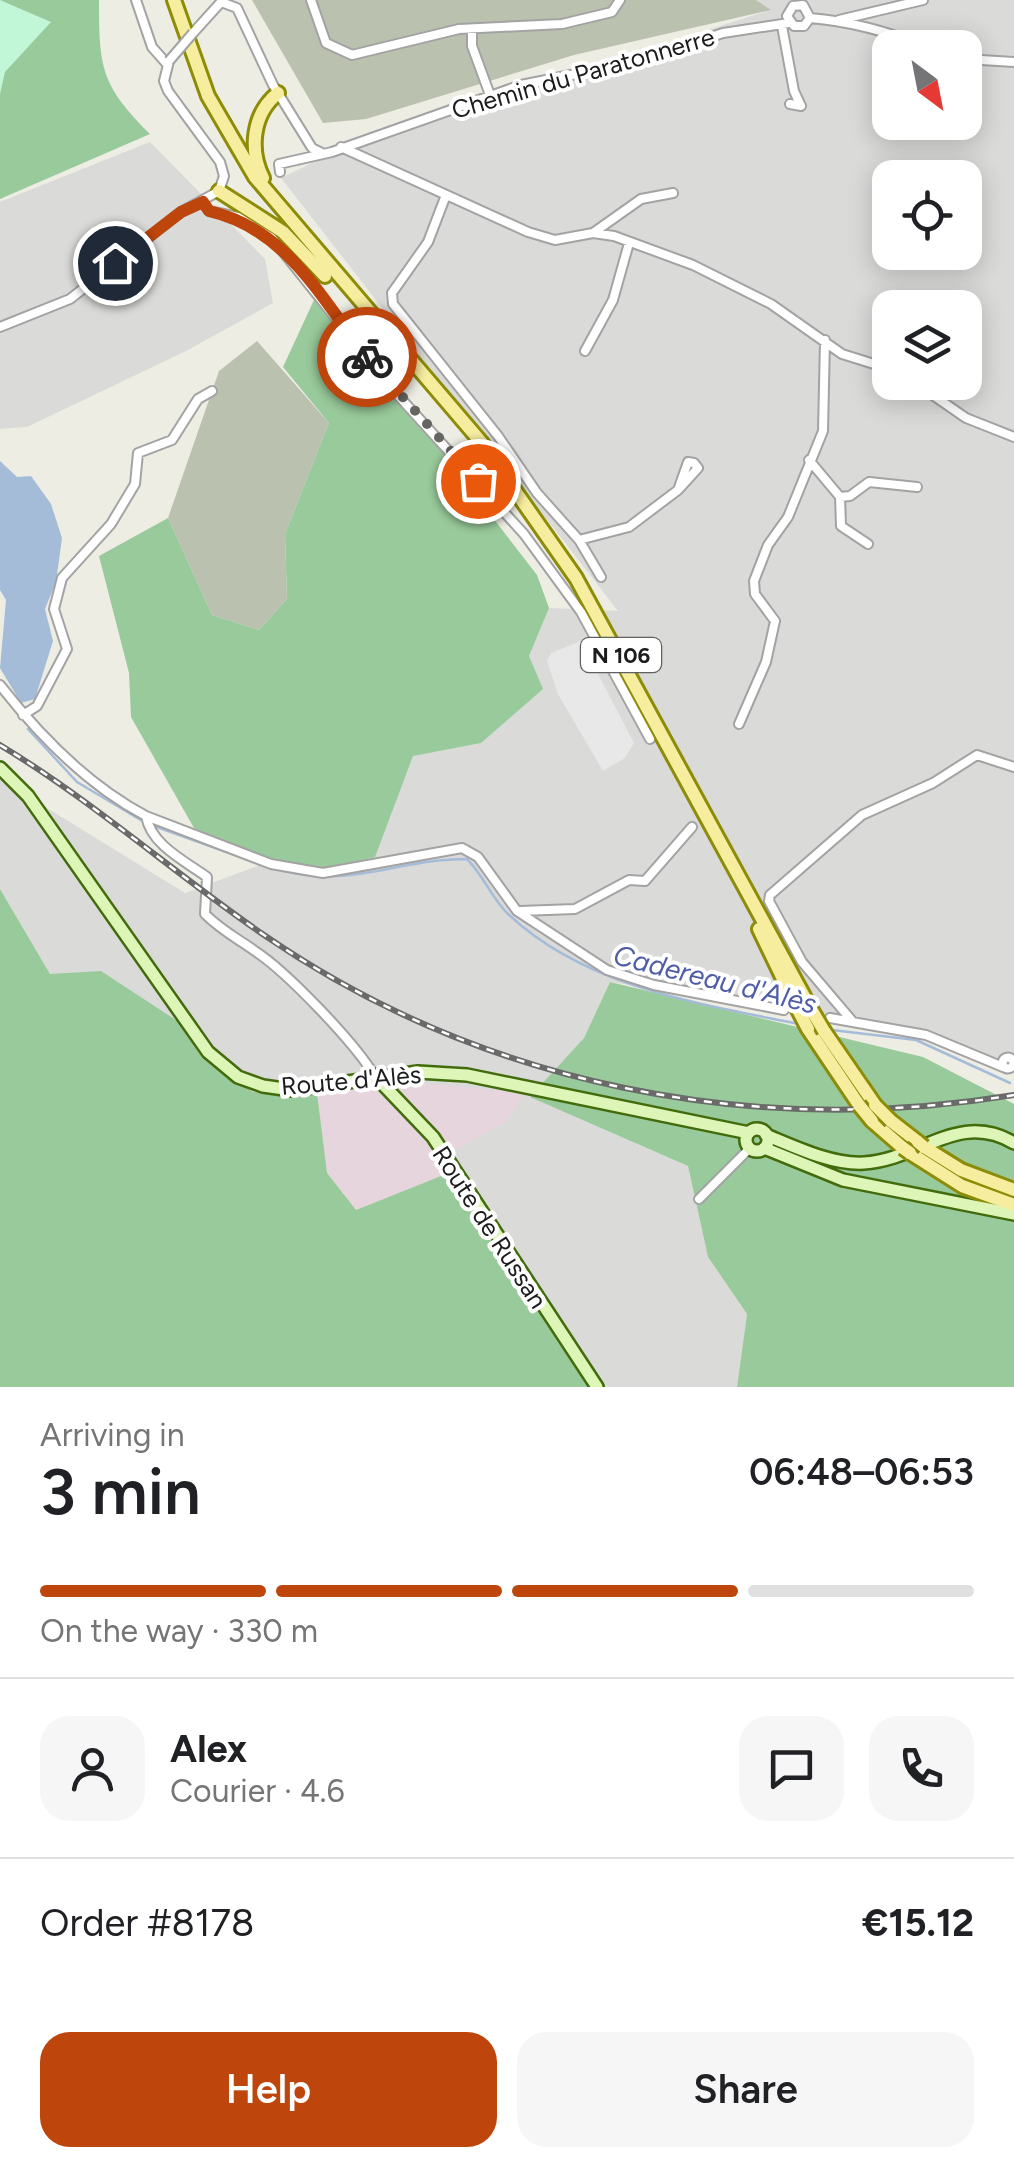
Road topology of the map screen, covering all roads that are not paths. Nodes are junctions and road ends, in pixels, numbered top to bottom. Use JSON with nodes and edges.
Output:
{"nodes":[{"id":1,"x":136,"y":0,"type":"edge"},
{"id":2,"x":171,"y":0,"type":"edge"},
{"id":3,"x":311,"y":0,"type":"edge"},
{"id":4,"x":620,"y":0,"type":"edge"},
{"id":5,"x":923,"y":0,"type":"edge"},
{"id":6,"x":221,"y":1,"type":"edge"},
{"id":7,"x":797,"y":3,"type":"edge"},
{"id":8,"x":810,"y":18,"type":"junction"},
{"id":9,"x":839,"y":20,"type":"junction"},
{"id":10,"x":786,"y":24,"type":"junction"},
{"id":11,"x":472,"y":30,"type":"junction"},
{"id":12,"x":872,"y":34,"type":"edge"},
{"id":13,"x":982,"y":60,"type":"edge"},
{"id":14,"x":168,"y":62,"type":"junction"},
{"id":15,"x":1014,"y":62,"type":"edge"},
{"id":16,"x":278,"y":93,"type":"junction"},
{"id":17,"x":490,"y":95,"type":"junction"},
{"id":18,"x":790,"y":104,"type":"dead end"},
{"id":19,"x":342,"y":147,"type":"junction"},
{"id":20,"x":322,"y":153,"type":"junction"},
{"id":21,"x":280,"y":172,"type":"dead end"},
{"id":22,"x":220,"y":191,"type":"junction"},
{"id":23,"x":673,"y":192,"type":"dead end"},
{"id":24,"x":446,"y":195,"type":"junction"},
{"id":25,"x":203,"y":202,"type":"junction"},
{"id":26,"x":290,"y":223,"type":"junction"},
{"id":27,"x":593,"y":234,"type":"junction"},
{"id":28,"x":629,"y":243,"type":"junction"},
{"id":29,"x":325,"y":276,"type":"junction"},
{"id":30,"x":0,"y":327,"type":"edge"},
{"id":31,"x":825,"y":340,"type":"junction"},
{"id":32,"x":585,"y":351,"type":"dead end"},
{"id":33,"x":872,"y":363,"type":"edge"},
{"id":34,"x":212,"y":390,"type":"dead end"},
{"id":35,"x":940,"y":400,"type":"edge"},
{"id":36,"x":1013,"y":435,"type":"edge"},
{"id":37,"x":489,"y":456,"type":"junction"},
{"id":38,"x":809,"y":460,"type":"junction"},
{"id":39,"x":917,"y":487,"type":"dead end"},
{"id":40,"x":678,"y":490,"type":"dead end"},
{"id":41,"x":840,"y":497,"type":"junction"},
{"id":42,"x":579,"y":540,"type":"junction"},
{"id":43,"x":868,"y":544,"type":"dead end"},
{"id":44,"x":601,"y":577,"type":"dead end"},
{"id":45,"x":0,"y":685,"type":"edge"},
{"id":46,"x":23,"y":715,"type":"junction"},
{"id":47,"x":739,"y":724,"type":"dead end"},
{"id":48,"x":650,"y":739,"type":"dead end"},
{"id":49,"x":1014,"y":767,"type":"edge"},
{"id":50,"x":0,"y":768,"type":"edge"},
{"id":51,"x":146,"y":816,"type":"junction"},
{"id":52,"x":692,"y":826,"type":"dead end"},
{"id":53,"x":732,"y":867,"type":"junction"},
{"id":54,"x":517,"y":911,"type":"junction"},
{"id":55,"x":790,"y":1008,"type":"junction"},
{"id":56,"x":853,"y":1022,"type":"junction"},
{"id":57,"x":827,"y":1025,"type":"junction"},
{"id":58,"x":1009,"y":1062,"type":"edge"},
{"id":59,"x":374,"y":1075,"type":"junction"},
{"id":60,"x":748,"y":1141,"type":"junction"},
{"id":61,"x":765,"y":1142,"type":"junction"},
{"id":62,"x":1014,"y":1143,"type":"edge"},
{"id":63,"x":914,"y":1148,"type":"junction"},
{"id":64,"x":1014,"y":1190,"type":"edge"},
{"id":65,"x":699,"y":1199,"type":"dead end"},
{"id":66,"x":1014,"y":1205,"type":"edge"},
{"id":67,"x":1014,"y":1214,"type":"edge"},
{"id":68,"x":597,"y":1387,"type":"edge"}],
"edges":[{"from":1,"to":14,"type":"street"},
{"from":2,"to":26,"type":"main road","number":"N 106"},
{"from":2,"to":29,"type":"main road","number":"N 106"},
{"from":3,"to":11,"type":"street"},
{"from":4,"to":11,"type":"street"},
{"from":5,"to":9,"type":"street"},
{"from":6,"to":14,"type":"street","bridge":true},
{"from":6,"to":16,"type":"street"},
{"from":7,"to":8,"type":"street"},
{"from":7,"to":10,"type":"street"},
{"from":8,"to":9,"type":"street","name":"Chemin du Paratonnerre"},
{"from":8,"to":10,"type":"street","name":"Chemin du Paratonnerre"},
{"from":9,"to":12,"type":"street"},
{"from":10,"to":17,"type":"street","name":"Chemin du Paratonnerre"},
{"from":10,"to":18,"type":"street"},
{"from":11,"to":17,"type":"street"},
{"from":13,"to":15,"type":"street"},
{"from":14,"to":22,"type":"street"},
{"from":16,"to":20,"type":"street"},
{"from":16,"to":26,"type":"main road"},
{"from":17,"to":19,"type":"street","name":"Chemin du Paratonnerre"},
{"from":19,"to":20,"type":"street","name":"Chemin du Paratonnerre"},
{"from":19,"to":24,"type":"street"},
{"from":20,"to":21,"type":"street","name":"Chemin du Paratonnerre"},
{"from":22,"to":25,"type":"street"},
{"from":22,"to":29,"type":"main road"},
{"from":23,"to":27,"type":"street"},
{"from":24,"to":27,"type":"street"},
{"from":24,"to":42,"type":"street"},
{"from":25,"to":30,"type":"street"},
{"from":25,"to":48,"type":"street"},
{"from":26,"to":37,"type":"main road","number":"N 106"},
{"from":27,"to":28,"type":"street"},
{"from":28,"to":31,"type":"street"},
{"from":28,"to":32,"type":"street"},
{"from":29,"to":37,"type":"main road","number":"N 106"},
{"from":31,"to":33,"type":"street"},
{"from":31,"to":38,"type":"street"},
{"from":34,"to":46,"type":"street"},
{"from":35,"to":36,"type":"street"},
{"from":37,"to":53,"type":"main road","number":"N 106"},
{"from":38,"to":41,"type":"street"},
{"from":38,"to":47,"type":"street"},
{"from":39,"to":41,"type":"street"},
{"from":40,"to":42,"type":"street"},
{"from":41,"to":43,"type":"street"},
{"from":42,"to":44,"type":"street"},
{"from":45,"to":46,"type":"street"},
{"from":46,"to":51,"type":"street"},
{"from":49,"to":56,"type":"street"},
{"from":50,"to":59,"type":"main road","name":"Route d'Alès"},
{"from":51,"to":54,"type":"street"},
{"from":51,"to":59,"type":"street"},
{"from":52,"to":54,"type":"street"},
{"from":53,"to":55,"type":"main road","number":"N 106"},
{"from":53,"to":57,"type":"main road","number":"N 106","bridge":true},
{"from":54,"to":55,"type":"street"},
{"from":55,"to":63,"type":"main road","number":"N 106","bridge":true},
{"from":56,"to":57,"type":"street"},
{"from":56,"to":58,"type":"street"},
{"from":57,"to":63,"type":"main road","number":"N 106","bridge":true},
{"from":59,"to":60,"type":"main road","name":"Route d'Alès"},
{"from":59,"to":68,"type":"main road","name":"Route de Russan"},
{"from":60,"to":61,"type":"main road"},
{"from":60,"to":61,"type":"main road"},
{"from":60,"to":65,"type":"street"},
{"from":61,"to":62,"type":"main road"},
{"from":61,"to":67,"type":"main road"},
{"from":63,"to":64,"type":"main road","number":"N 106"},
{"from":63,"to":66,"type":"main road","number":"N 106"}]}
